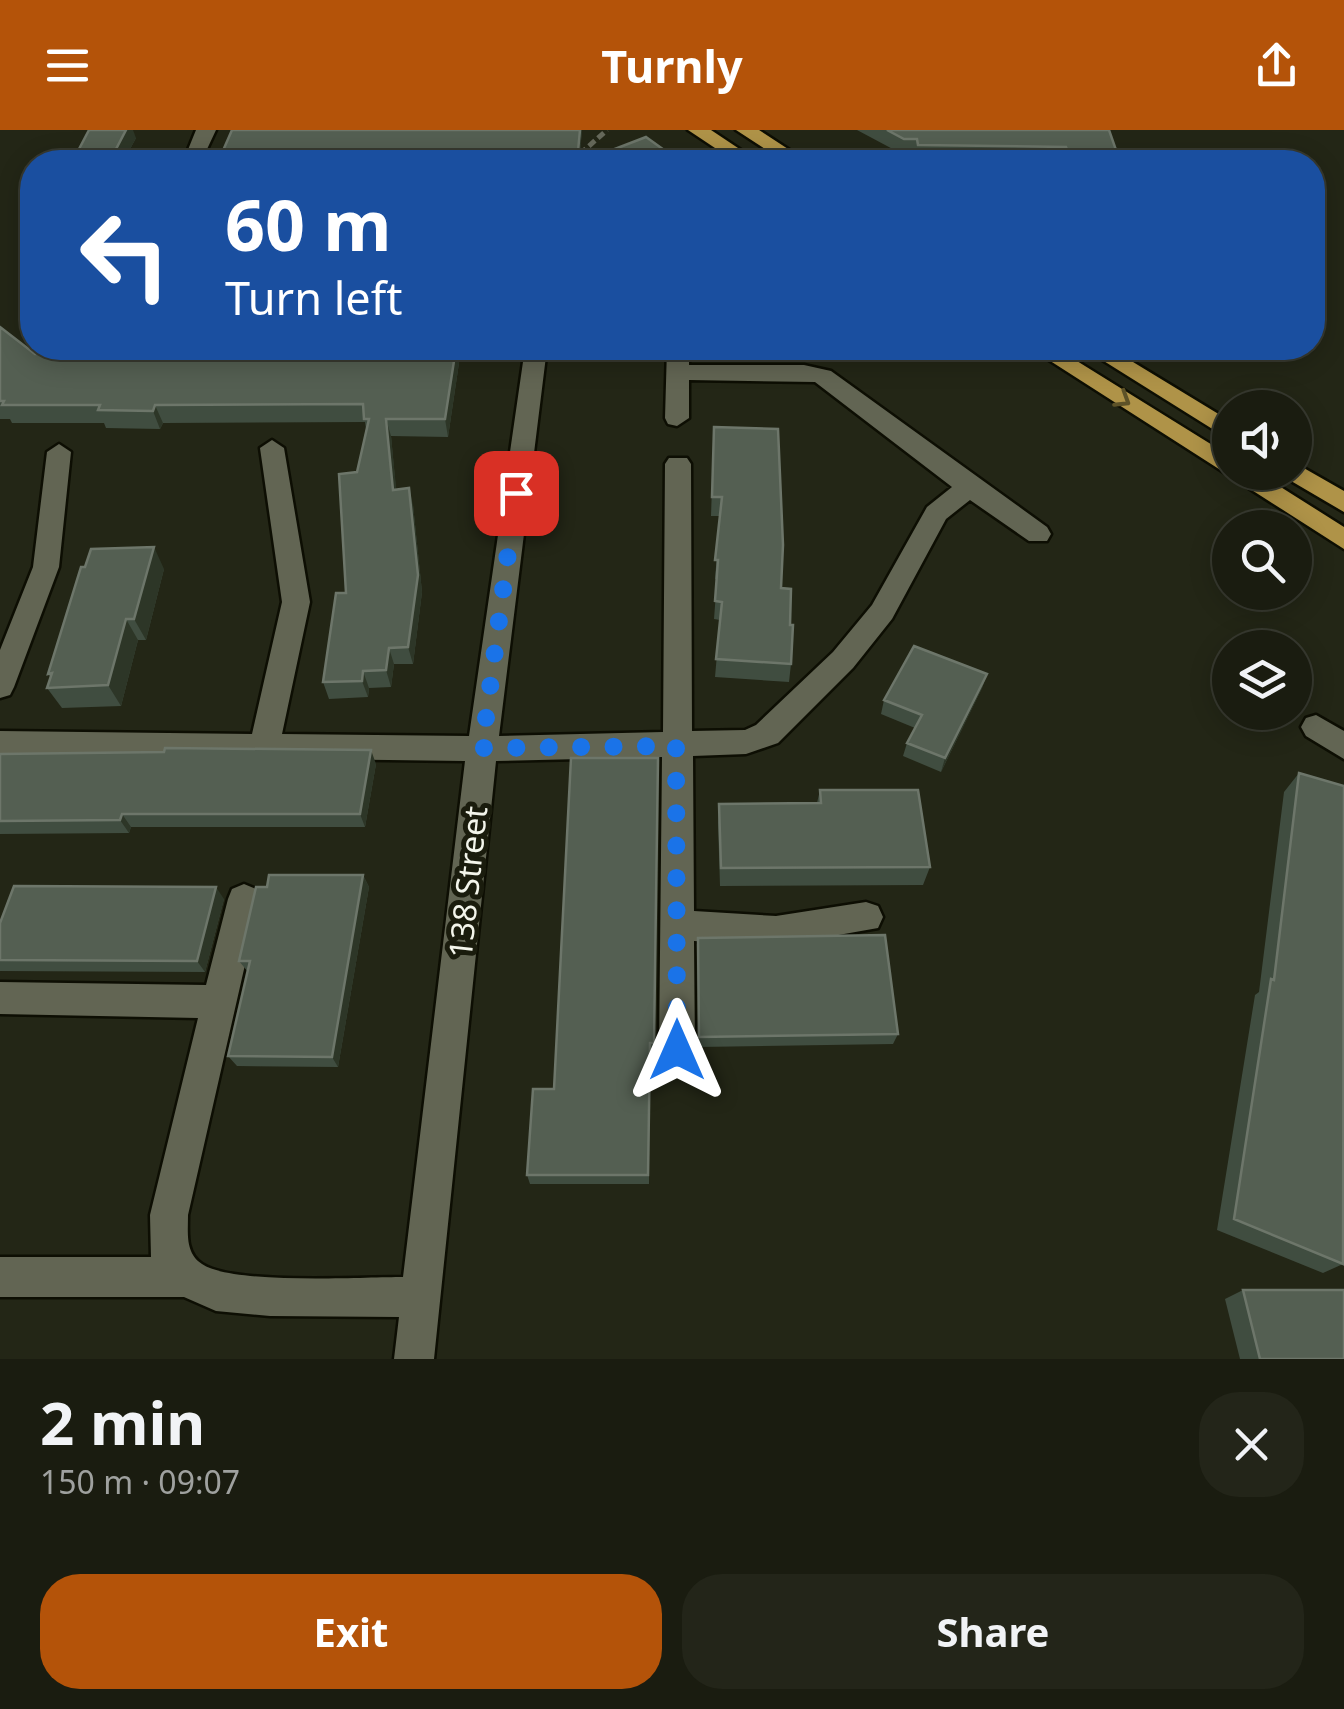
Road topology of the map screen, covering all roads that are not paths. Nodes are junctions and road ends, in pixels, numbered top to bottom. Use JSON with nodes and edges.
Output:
{"nodes":[{"id":1,"x":698,"y":130,"type":"edge"},
{"id":2,"x":746,"y":130,"type":"edge"},
{"id":3,"x":763,"y":130,"type":"edge"},
{"id":4,"x":730,"y":150,"type":"edge"},
{"id":5,"x":779,"y":150,"type":"edge"},
{"id":6,"x":783,"y":150,"type":"edge"},
{"id":7,"x":534,"y":360,"type":"edge"},
{"id":8,"x":678,"y":360,"type":"edge"},
{"id":9,"x":1059,"y":360,"type":"edge"},
{"id":10,"x":1113,"y":360,"type":"edge"},
{"id":11,"x":678,"y":373,"type":"junction"},
{"id":12,"x":678,"y":418,"type":"dead end"},
{"id":13,"x":1212,"y":421,"type":"edge"},
{"id":14,"x":272,"y":448,"type":"dead end"},
{"id":15,"x":59,"y":452,"type":"dead end"},
{"id":16,"x":1212,"y":457,"type":"edge"},
{"id":17,"x":678,"y":464,"type":"dead end"},
{"id":18,"x":1312,"y":483,"type":"edge"},
{"id":19,"x":969,"y":488,"type":"junction"},
{"id":20,"x":1266,"y":490,"type":"edge"},
{"id":21,"x":1344,"y":503,"type":"edge"},
{"id":22,"x":1038,"y":534,"type":"dead end"},
{"id":23,"x":1344,"y":540,"type":"edge"},
{"id":24,"x":0,"y":686,"type":"edge"},
{"id":25,"x":1316,"y":727,"type":"dead end"},
{"id":26,"x":0,"y":743,"type":"edge"},
{"id":27,"x":264,"y":746,"type":"junction"},
{"id":28,"x":676,"y":746,"type":"junction"},
{"id":29,"x":1344,"y":747,"type":"edge"},
{"id":30,"x":482,"y":748,"type":"junction"},
{"id":31,"x":244,"y":898,"type":"dead end"},
{"id":32,"x":866,"y":917,"type":"dead end"},
{"id":33,"x":677,"y":925,"type":"junction"},
{"id":34,"x":0,"y":998,"type":"edge"},
{"id":35,"x":220,"y":1002,"type":"junction"},
{"id":36,"x":677,"y":1050,"type":"dead end"},
{"id":37,"x":0,"y":1277,"type":"edge"},
{"id":38,"x":186,"y":1277,"type":"junction"},
{"id":39,"x":421,"y":1297,"type":"junction"},
{"id":40,"x":414,"y":1359,"type":"edge"}],
"edges":[{"from":1,"to":4,"type":"main road"},
{"from":2,"to":5,"type":"main road"},
{"from":3,"to":6,"type":"main road"},
{"from":7,"to":30,"type":"street","name":"138 Street"},
{"from":8,"to":11,"type":"street"},
{"from":9,"to":16,"type":"main road","one_way":true},
{"from":10,"to":13,"type":"main road"},
{"from":11,"to":12,"type":"street"},
{"from":11,"to":19,"type":"street"},
{"from":14,"to":27,"type":"street"},
{"from":15,"to":24,"type":"street"},
{"from":17,"to":28,"type":"street"},
{"from":18,"to":21,"type":"main road"},
{"from":19,"to":22,"type":"street"},
{"from":19,"to":28,"type":"street"},
{"from":20,"to":23,"type":"main road"},
{"from":25,"to":29,"type":"street"},
{"from":26,"to":27,"type":"street"},
{"from":27,"to":30,"type":"street"},
{"from":28,"to":30,"type":"street"},
{"from":28,"to":33,"type":"street"},
{"from":30,"to":39,"type":"street","name":"138 Street"},
{"from":31,"to":35,"type":"street"},
{"from":32,"to":33,"type":"street"},
{"from":33,"to":36,"type":"street"},
{"from":34,"to":35,"type":"street"},
{"from":35,"to":38,"type":"street"},
{"from":37,"to":38,"type":"street"},
{"from":38,"to":39,"type":"street"},
{"from":39,"to":40,"type":"street","name":"138 Street"}]}
